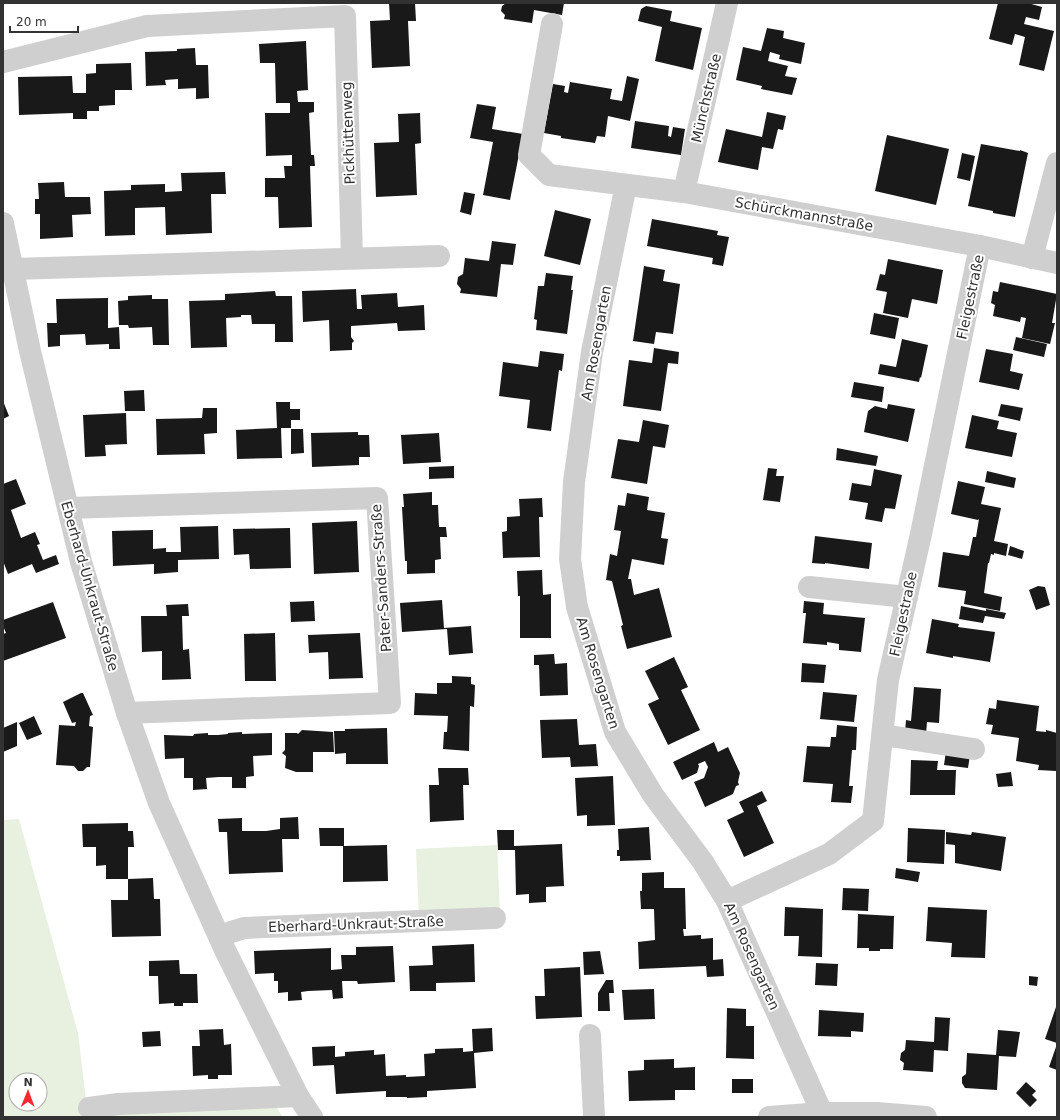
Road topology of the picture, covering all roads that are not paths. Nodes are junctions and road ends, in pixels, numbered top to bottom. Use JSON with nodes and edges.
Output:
{"nodes":[{"id":1,"x":727,"y":3,"type":"edge"},
{"id":2,"x":325,"y":10,"type":"edge"},
{"id":3,"x":552,"y":24,"type":"dead end"},
{"id":4,"x":3,"y":62,"type":"edge"},
{"id":5,"x":1057,"y":163,"type":"edge"},
{"id":6,"x":626,"y":185,"type":"junction"},
{"id":7,"x":684,"y":192,"type":"junction"},
{"id":8,"x":3,"y":223,"type":"edge"},
{"id":9,"x":980,"y":246,"type":"junction"},
{"id":10,"x":439,"y":256,"type":"dead end"},
{"id":11,"x":352,"y":258,"type":"junction"},
{"id":12,"x":1032,"y":258,"type":"junction"},
{"id":13,"x":1057,"y":263,"type":"edge"},
{"id":14,"x":13,"y":269,"type":"junction"},
{"id":15,"x":68,"y":508,"type":"junction"},
{"id":16,"x":809,"y":587,"type":"dead end"},
{"id":17,"x":907,"y":597,"type":"junction"},
{"id":18,"x":128,"y":713,"type":"junction"},
{"id":19,"x":883,"y":735,"type":"junction"},
{"id":20,"x":974,"y":749,"type":"dead end"},
{"id":21,"x":728,"y":900,"type":"junction"},
{"id":22,"x":495,"y":918,"type":"dead end"},
{"id":23,"x":219,"y":936,"type":"junction"},
{"id":24,"x":590,"y":1035,"type":"dead end"},
{"id":25,"x":298,"y":1096,"type":"junction"},
{"id":26,"x":89,"y":1108,"type":"dead end"},
{"id":27,"x":822,"y":1113,"type":"junction"},
{"id":28,"x":312,"y":1117,"type":"edge"},
{"id":29,"x":594,"y":1117,"type":"edge"},
{"id":30,"x":774,"y":1117,"type":"edge"},
{"id":31,"x":926,"y":1117,"type":"edge"}],
"edges":[{"from":1,"to":7,"type":"street","name":"Münchstraße"},
{"from":2,"to":4,"type":"street","name":"Pickhüttenweg"},
{"from":2,"to":11,"type":"street","name":"Pickhüttenweg"},
{"from":3,"to":6,"type":"street","name":"Schürckmannstraße"},
{"from":5,"to":12,"type":"street"},
{"from":6,"to":7,"type":"street","name":"Schürckmannstraße"},
{"from":6,"to":21,"type":"street","name":"Am Rosengarten"},
{"from":7,"to":9,"type":"street","name":"Schürckmannstraße"},
{"from":8,"to":14,"type":"street","name":"Eberhard-Unkraut-Straße"},
{"from":9,"to":12,"type":"street","name":"Schürckmannstraße"},
{"from":9,"to":17,"type":"street","name":"Fleigestraße"},
{"from":10,"to":11,"type":"street"},
{"from":11,"to":14,"type":"street"},
{"from":12,"to":13,"type":"street","name":"Schürckmannstraße"},
{"from":14,"to":15,"type":"street","name":"Eberhard-Unkraut-Straße"},
{"from":15,"to":18,"type":"street","name":"Eberhard-Unkraut-Straße"},
{"from":15,"to":18,"type":"street","name":"Pater-Sanders-Straße"},
{"from":16,"to":17,"type":"street"},
{"from":17,"to":19,"type":"street","name":"Fleigestraße"},
{"from":18,"to":23,"type":"street","name":"Eberhard-Unkraut-Straße"},
{"from":19,"to":20,"type":"street"},
{"from":19,"to":21,"type":"street","name":"Fleigestraße"},
{"from":21,"to":27,"type":"street","name":"Am Rosengarten"},
{"from":22,"to":23,"type":"street","name":"Eberhard-Unkraut-Straße"},
{"from":23,"to":25,"type":"street","name":"Eberhard-Unkraut-Straße"},
{"from":24,"to":29,"type":"street"},
{"from":25,"to":26,"type":"street"},
{"from":25,"to":28,"type":"street","name":"Eberhard-Unkraut-Straße"},
{"from":27,"to":30,"type":"street"},
{"from":27,"to":31,"type":"street"}]}
